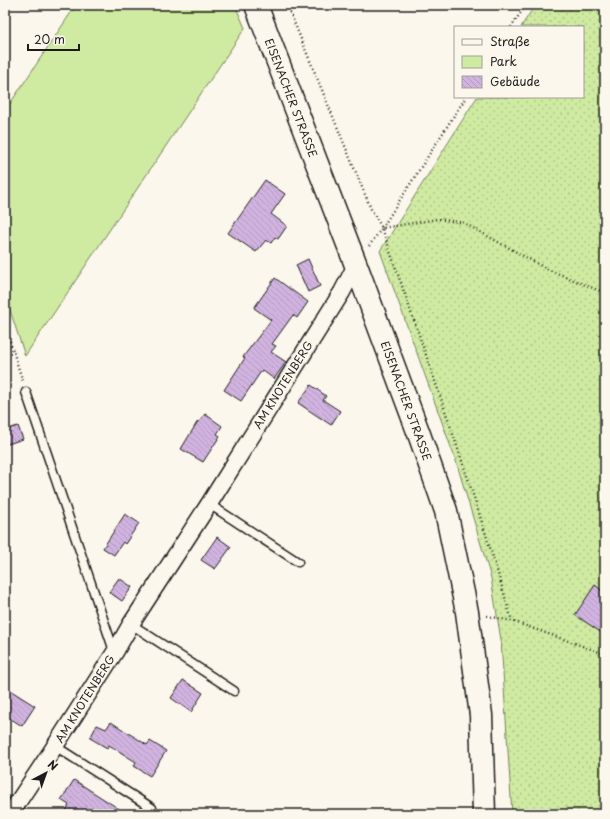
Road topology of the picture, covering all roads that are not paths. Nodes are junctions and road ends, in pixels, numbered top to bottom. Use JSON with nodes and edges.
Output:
{"nodes":[{"id":1,"x":256,"y":5,"type":"edge"},
{"id":2,"x":356,"y":265,"type":"junction"},
{"id":3,"x":26,"y":392,"type":"road end"},
{"id":4,"x":209,"y":504,"type":"junction"},
{"id":5,"x":298,"y":562,"type":"dead end"},
{"id":6,"x":131,"y":624,"type":"junction"},
{"id":7,"x":115,"y":652,"type":"junction"},
{"id":8,"x":234,"y":691,"type":"dead end"},
{"id":9,"x":55,"y":746,"type":"junction"},
{"id":10,"x":152,"y":808,"type":"dead end"},
{"id":11,"x":10,"y":814,"type":"edge"},
{"id":12,"x":484,"y":814,"type":"edge"}],
"edges":[{"from":1,"to":2,"type":"main road","name":"EISENACHER STRASSE"},
{"from":2,"to":4,"type":"street","name":"AM KNOTENBERG"},
{"from":2,"to":12,"type":"main road","name":"EISENACHER STRASSE"},
{"from":3,"to":7,"type":"lane","name":"AM KNOTENBERG"},
{"from":4,"to":5,"type":"lane"},
{"from":4,"to":6,"type":"street","name":"AM KNOTENBERG"},
{"from":6,"to":7,"type":"street","name":"AM KNOTENBERG"},
{"from":6,"to":8,"type":"lane"},
{"from":7,"to":9,"type":"street","name":"AM KNOTENBERG"},
{"from":9,"to":10,"type":"lane","name":"AM KNOTENBERG"},
{"from":9,"to":11,"type":"street","name":"AM KNOTENBERG"}]}
